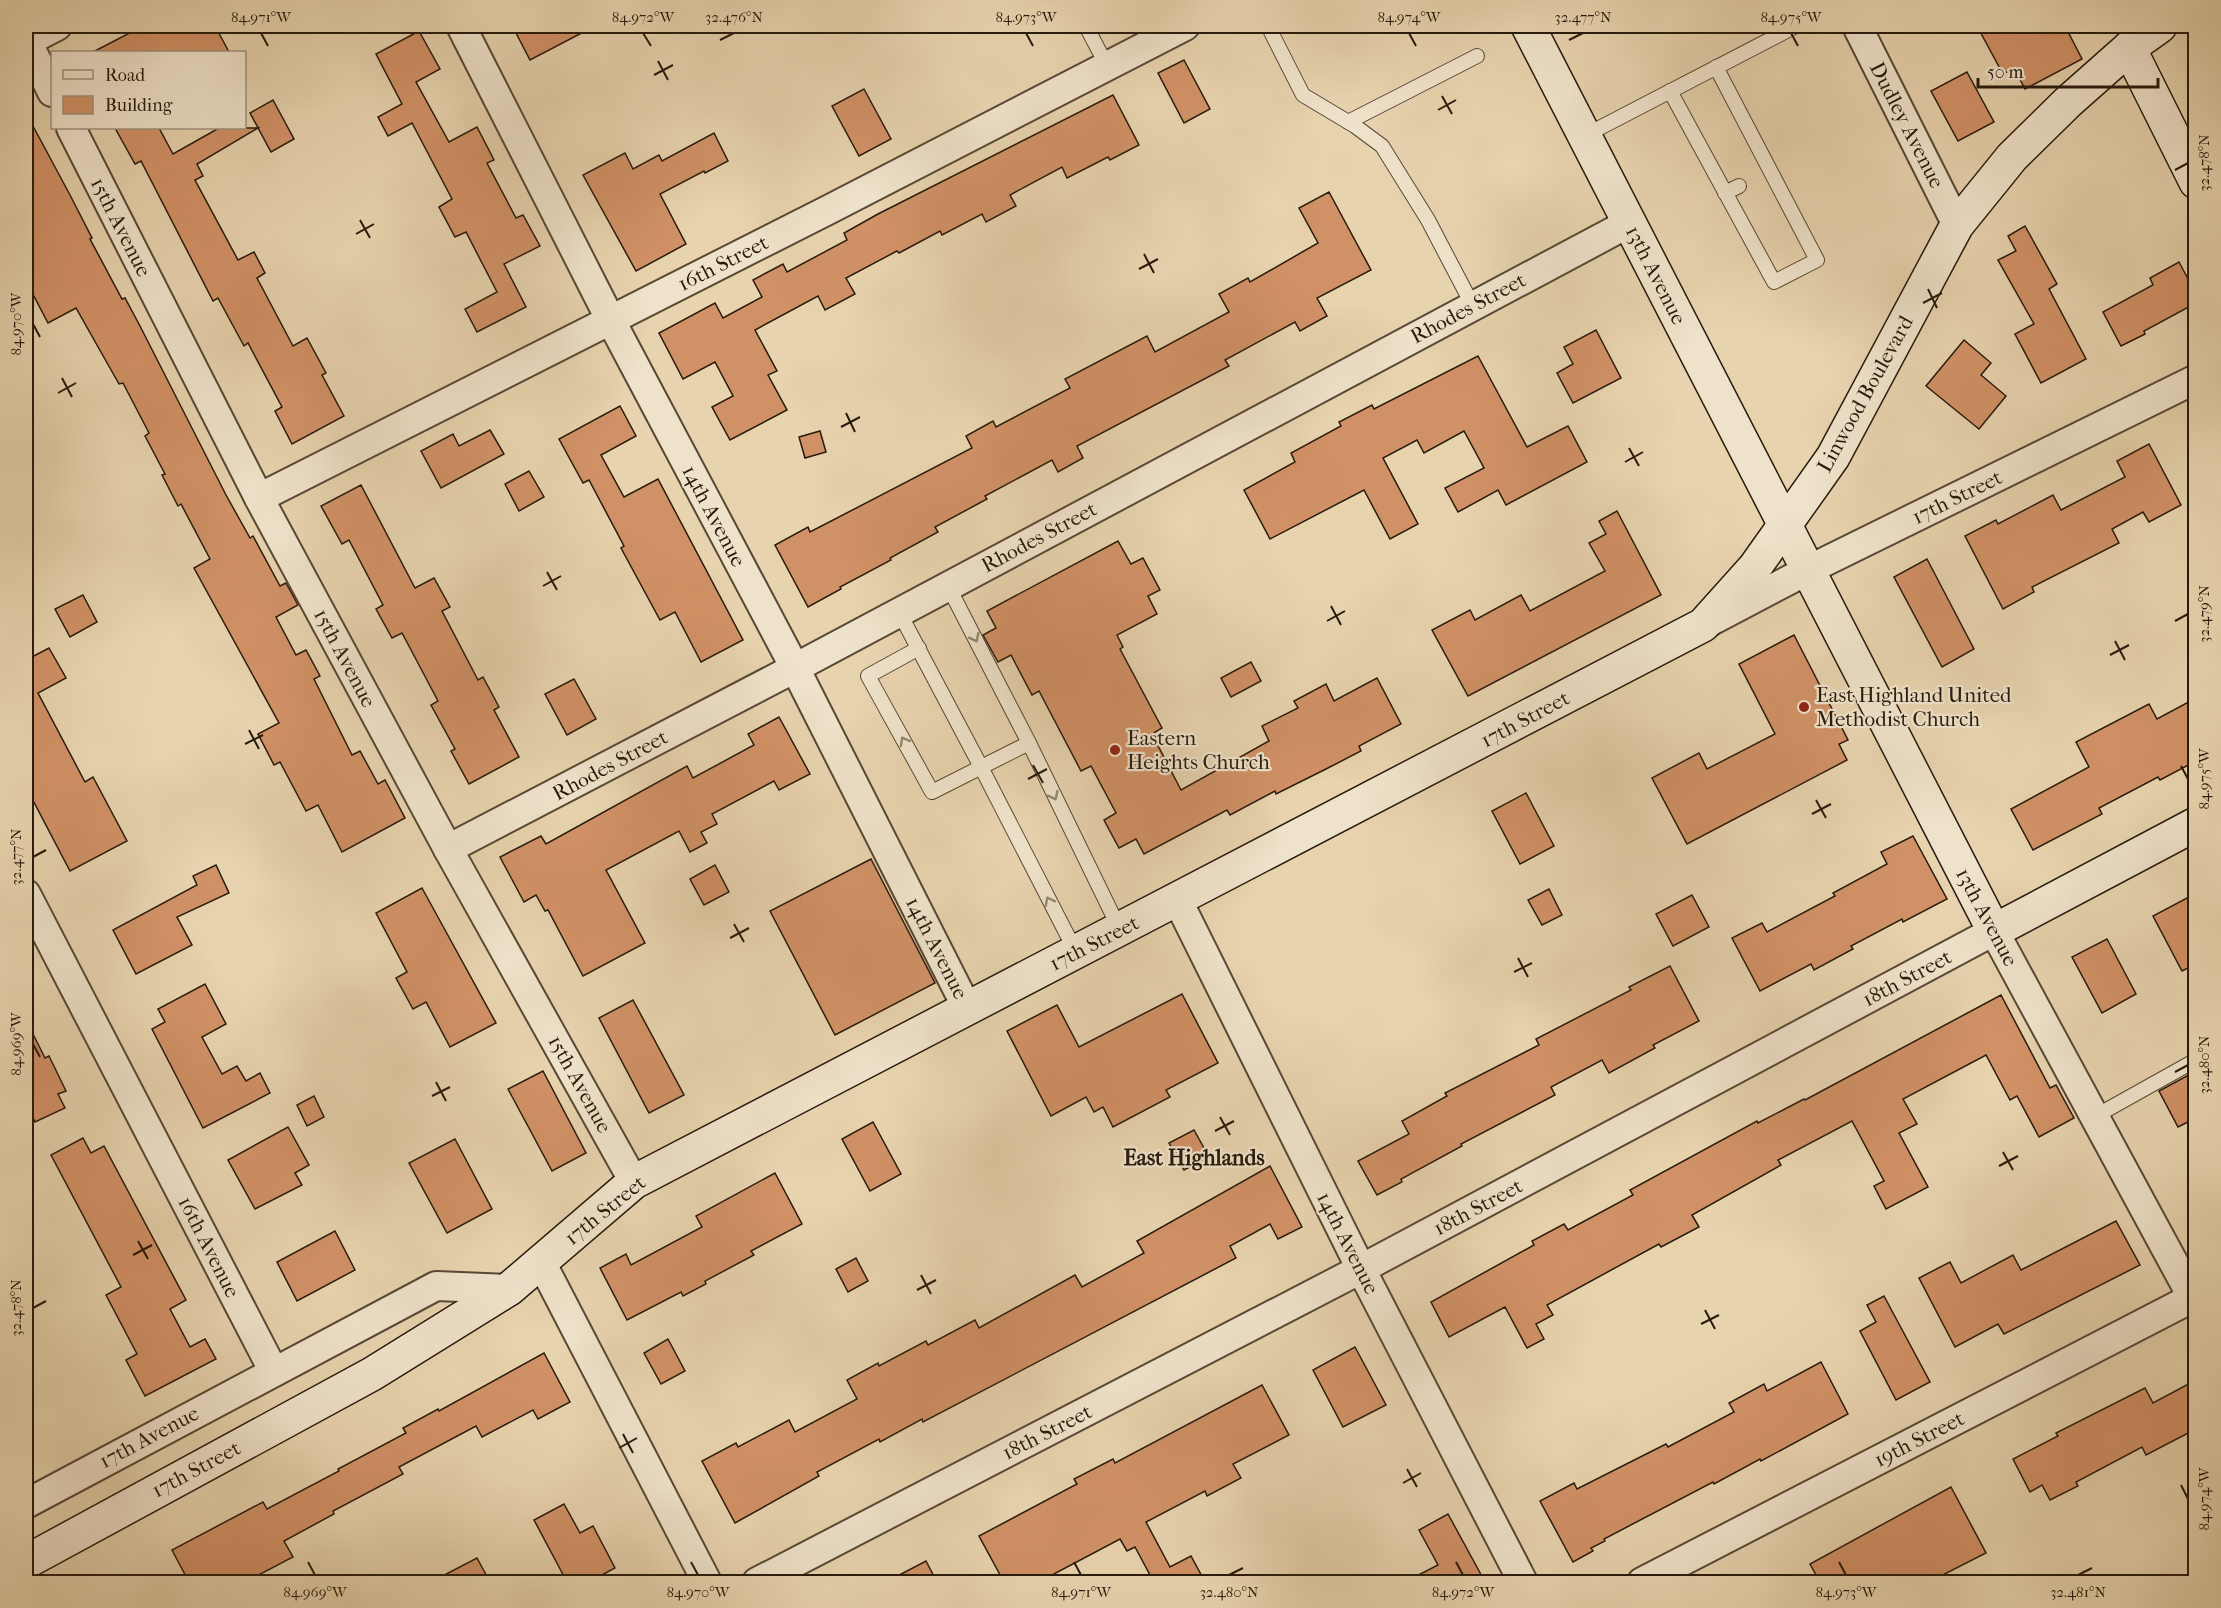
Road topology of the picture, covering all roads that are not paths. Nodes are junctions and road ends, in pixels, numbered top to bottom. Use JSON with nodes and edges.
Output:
{"nodes":[{"id":1,"x":57,"y":26,"type":"edge"},
{"id":2,"x":461,"y":26,"type":"edge"},
{"id":3,"x":1086,"y":26,"type":"edge"},
{"id":4,"x":1185,"y":26,"type":"edge"},
{"id":5,"x":1268,"y":26,"type":"edge"},
{"id":6,"x":1528,"y":26,"type":"edge"},
{"id":7,"x":1796,"y":26,"type":"edge"},
{"id":8,"x":1857,"y":26,"type":"edge"},
{"id":9,"x":2160,"y":26,"type":"edge"},
{"id":10,"x":26,"y":40,"type":"edge"},
{"id":11,"x":2128,"y":48,"type":"junction"},
{"id":12,"x":1477,"y":56,"type":"dead end"},
{"id":13,"x":1107,"y":66,"type":"junction"},
{"id":14,"x":1716,"y":67,"type":"junction"},
{"id":15,"x":51,"y":90,"type":"edge"},
{"id":16,"x":1670,"y":92,"type":"junction"},
{"id":17,"x":1348,"y":122,"type":"junction"},
{"id":18,"x":72,"y":129,"type":"edge"},
{"id":19,"x":1584,"y":136,"type":"junction"},
{"id":20,"x":2196,"y":182,"type":"edge"},
{"id":21,"x":1739,"y":186,"type":"dead end"},
{"id":22,"x":1725,"y":193,"type":"junction"},
{"id":23,"x":1753,"y":214,"type":"dead end"},
{"id":24,"x":1740,"y":221,"type":"junction"},
{"id":25,"x":1629,"y":223,"type":"junction"},
{"id":26,"x":1957,"y":225,"type":"junction"},
{"id":27,"x":1473,"y":306,"type":"junction"},
{"id":28,"x":610,"y":319,"type":"junction"},
{"id":29,"x":2196,"y":379,"type":"edge"},
{"id":30,"x":259,"y":498,"type":"junction"},
{"id":31,"x":1785,"y":525,"type":"junction"},
{"id":32,"x":1808,"y":570,"type":"junction"},
{"id":33,"x":948,"y":586,"type":"junction"},
{"id":34,"x":899,"y":612,"type":"junction"},
{"id":35,"x":1703,"y":625,"type":"junction"},
{"id":36,"x":919,"y":648,"type":"junction"},
{"id":37,"x":795,"y":668,"type":"junction"},
{"id":38,"x":1029,"y":743,"type":"junction"},
{"id":39,"x":981,"y":767,"type":"junction"},
{"id":40,"x":2196,"y":824,"type":"edge"},
{"id":41,"x":448,"y":849,"type":"junction"},
{"id":42,"x":1178,"y":901,"type":"junction"},
{"id":43,"x":30,"y":912,"type":"edge"},
{"id":44,"x":1120,"y":930,"type":"junction"},
{"id":45,"x":1994,"y":931,"type":"junction"},
{"id":46,"x":1076,"y":952,"type":"junction"},
{"id":47,"x":967,"y":1008,"type":"junction"},
{"id":48,"x":2196,"y":1060,"type":"edge"},
{"id":49,"x":2094,"y":1117,"type":"junction"},
{"id":50,"x":634,"y":1182,"type":"junction"},
{"id":51,"x":541,"y":1262,"type":"junction"},
{"id":52,"x":1361,"y":1269,"type":"junction"},
{"id":53,"x":509,"y":1289,"type":"junction"},
{"id":54,"x":2194,"y":1299,"type":"edge"},
{"id":55,"x":274,"y":1372,"type":"junction"},
{"id":56,"x":26,"y":1504,"type":"edge"},
{"id":57,"x":26,"y":1562,"type":"edge"},
{"id":58,"x":707,"y":1582,"type":"edge"},
{"id":59,"x":757,"y":1582,"type":"edge"},
{"id":60,"x":1523,"y":1582,"type":"edge"},
{"id":61,"x":1642,"y":1582,"type":"edge"}],
"edges":[{"from":1,"to":10,"type":"street"},
{"from":2,"to":28,"type":"street","name":"14th Avenue"},
{"from":3,"to":13,"type":"lane"},
{"from":4,"to":13,"type":"street","name":"16th Street"},
{"from":5,"to":17,"type":"lane"},
{"from":6,"to":19,"type":"street","name":"13th Avenue"},
{"from":7,"to":14,"type":"lane"},
{"from":8,"to":26,"type":"street","name":"Dudley Avenue"},
{"from":9,"to":11,"type":"street","name":"Linwood Boulevard"},
{"from":10,"to":15,"type":"street"},
{"from":11,"to":20,"type":"street"},
{"from":11,"to":26,"type":"street","name":"Linwood Boulevard"},
{"from":12,"to":17,"type":"lane"},
{"from":13,"to":28,"type":"street","name":"16th Street"},
{"from":14,"to":16,"type":"lane"},
{"from":14,"to":24,"type":"lane"},
{"from":16,"to":19,"type":"lane"},
{"from":16,"to":22,"type":"lane"},
{"from":17,"to":27,"type":"lane"},
{"from":18,"to":30,"type":"street","name":"15th Avenue"},
{"from":19,"to":25,"type":"street","name":"13th Avenue"},
{"from":21,"to":22,"type":"lane"},
{"from":22,"to":24,"type":"lane"},
{"from":23,"to":24,"type":"lane"},
{"from":25,"to":27,"type":"street","name":"Rhodes Street"},
{"from":25,"to":31,"type":"street","name":"13th Avenue"},
{"from":26,"to":31,"type":"street","name":"Linwood Boulevard"},
{"from":27,"to":33,"type":"street","name":"Rhodes Street"},
{"from":28,"to":30,"type":"street","name":"16th Street"},
{"from":28,"to":37,"type":"street","name":"14th Avenue"},
{"from":29,"to":32,"type":"street","name":"17th Street"},
{"from":30,"to":41,"type":"street","name":"15th Avenue"},
{"from":31,"to":32,"type":"street","name":"13th Avenue"},
{"from":31,"to":35,"type":"street"},
{"from":32,"to":35,"type":"street","name":"17th Street"},
{"from":32,"to":45,"type":"street","name":"13th Avenue"},
{"from":33,"to":34,"type":"street","name":"Rhodes Street"},
{"from":33,"to":38,"type":"lane","one_way":true},
{"from":34,"to":36,"type":"lane"},
{"from":34,"to":37,"type":"street","name":"Rhodes Street"},
{"from":35,"to":42,"type":"street","name":"17th Street"},
{"from":36,"to":39,"type":"lane"},
{"from":39,"to":36,"type":"lane","one_way":true},
{"from":37,"to":41,"type":"street","name":"Rhodes Street"},
{"from":37,"to":47,"type":"street","name":"14th Avenue"},
{"from":38,"to":39,"type":"lane"},
{"from":38,"to":44,"type":"lane","one_way":true},
{"from":46,"to":39,"type":"lane","one_way":true},
{"from":40,"to":45,"type":"street","name":"18th Street"},
{"from":41,"to":50,"type":"street","name":"15th Avenue"},
{"from":42,"to":44,"type":"street","name":"17th Street"},
{"from":42,"to":52,"type":"street","name":"14th Avenue"},
{"from":43,"to":55,"type":"street","name":"16th Avenue"},
{"from":44,"to":46,"type":"street","name":"17th Street"},
{"from":45,"to":49,"type":"street","name":"13th Avenue"},
{"from":45,"to":52,"type":"street","name":"18th Street"},
{"from":46,"to":47,"type":"street","name":"17th Street"},
{"from":47,"to":50,"type":"street","name":"17th Street"},
{"from":48,"to":49,"type":"lane"},
{"from":49,"to":54,"type":"street","name":"13th Avenue"},
{"from":50,"to":51,"type":"street","name":"17th Street"},
{"from":51,"to":53,"type":"street","name":"17th Street"},
{"from":51,"to":58,"type":"street"},
{"from":52,"to":59,"type":"street","name":"18th Street"},
{"from":52,"to":60,"type":"street","name":"14th Avenue"},
{"from":53,"to":55,"type":"street"},
{"from":53,"to":57,"type":"street","name":"17th Street"},
{"from":54,"to":61,"type":"street","name":"19th Street"},
{"from":55,"to":56,"type":"street","name":"17th Avenue"}]}
